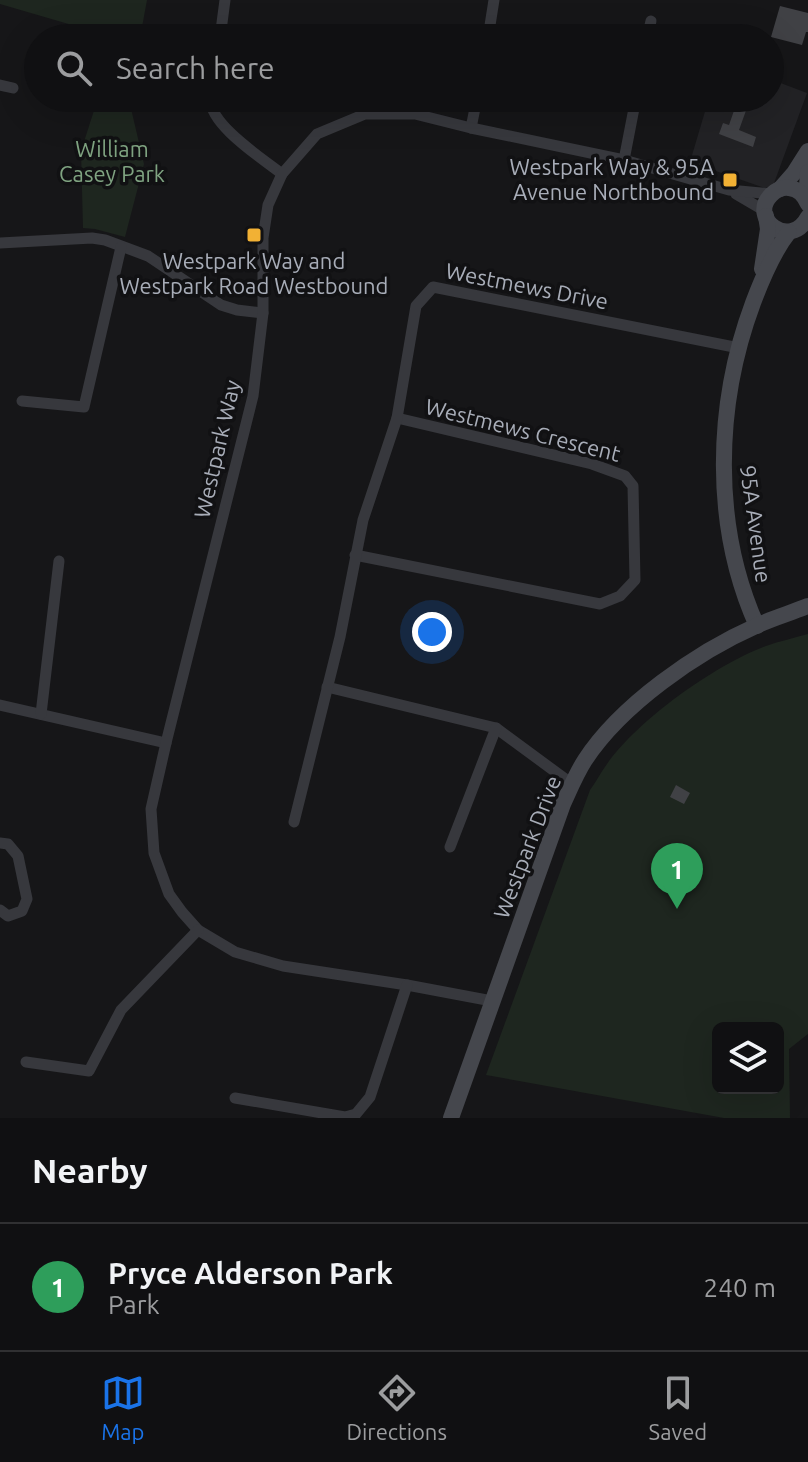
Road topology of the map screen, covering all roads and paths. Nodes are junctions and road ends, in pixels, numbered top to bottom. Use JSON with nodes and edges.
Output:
{"nodes":[{"id":1,"x":225,"y":0,"type":"edge"},
{"id":2,"x":494,"y":0,"type":"edge"},
{"id":3,"x":651,"y":21,"type":"dead end"},
{"id":4,"x":222,"y":24,"type":"edge"},
{"id":5,"x":490,"y":24,"type":"edge"},
{"id":6,"x":650,"y":24,"type":"edge"},
{"id":7,"x":0,"y":85,"type":"edge"},
{"id":8,"x":13,"y":88,"type":"dead end"},
{"id":9,"x":213,"y":112,"type":"edge"},
{"id":10,"x":474,"y":112,"type":"edge"},
{"id":11,"x":633,"y":112,"type":"edge"},
{"id":12,"x":471,"y":128,"type":"junction"},
{"id":13,"x":808,"y":151,"type":"edge"},
{"id":14,"x":624,"y":160,"type":"junction"},
{"id":15,"x":808,"y":172,"type":"edge"},
{"id":16,"x":282,"y":174,"type":"junction"},
{"id":17,"x":729,"y":190,"type":"junction"},
{"id":18,"x":776,"y":192,"type":"junction"},
{"id":19,"x":807,"y":201,"type":"edge"},
{"id":20,"x":765,"y":214,"type":"junction"},
{"id":21,"x":807,"y":222,"type":"edge"},
{"id":22,"x":789,"y":232,"type":"junction"},
{"id":23,"x":0,"y":243,"type":"edge"},
{"id":24,"x":121,"y":247,"type":"junction"},
{"id":25,"x":760,"y":286,"type":"junction"},
{"id":26,"x":263,"y":313,"type":"junction"},
{"id":27,"x":739,"y":348,"type":"junction"},
{"id":28,"x":22,"y":401,"type":"dead end"},
{"id":29,"x":397,"y":418,"type":"junction"},
{"id":30,"x":355,"y":555,"type":"junction"},
{"id":31,"x":59,"y":561,"type":"dead end"},
{"id":32,"x":808,"y":606,"type":"edge"},
{"id":33,"x":757,"y":626,"type":"junction"},
{"id":34,"x":327,"y":687,"type":"junction"},
{"id":35,"x":0,"y":705,"type":"edge"},
{"id":36,"x":41,"y":714,"type":"junction"},
{"id":37,"x":496,"y":728,"type":"junction"},
{"id":38,"x":166,"y":743,"type":"junction"},
{"id":39,"x":572,"y":784,"type":"junction"},
{"id":40,"x":294,"y":822,"type":"dead end"},
{"id":41,"x":0,"y":843,"type":"edge"},
{"id":42,"x":450,"y":847,"type":"dead end"},
{"id":43,"x":0,"y":910,"type":"edge"},
{"id":44,"x":198,"y":930,"type":"junction"},
{"id":45,"x":407,"y":985,"type":"junction"},
{"id":46,"x":492,"y":1001,"type":"junction"},
{"id":47,"x":26,"y":1062,"type":"dead end"},
{"id":48,"x":235,"y":1098,"type":"dead end"},
{"id":49,"x":451,"y":1118,"type":"edge"}],
"edges":[{"from":1,"to":4,"type":"street"},
{"from":2,"to":5,"type":"street"},
{"from":3,"to":6,"type":"street"},
{"from":7,"to":8,"type":"street"},
{"from":9,"to":16,"type":"street"},
{"from":10,"to":12,"type":"street"},
{"from":11,"to":14,"type":"street"},
{"from":12,"to":14,"type":"street","name":"Westpark Way"},
{"from":12,"to":16,"type":"street","name":"Westpark Way"},
{"from":13,"to":18,"type":"street"},
{"from":14,"to":17,"type":"street","name":"Westpark Way"},
{"from":15,"to":19,"type":"street"},
{"from":16,"to":26,"type":"street","name":"Westpark Way"},
{"from":17,"to":18,"type":"street","name":"Westpark Way"},
{"from":17,"to":20,"type":"street","name":"Westpark Way"},
{"from":18,"to":19,"type":"street"},
{"from":18,"to":20,"type":"street","name":"95A Avenue"},
{"from":20,"to":22,"type":"street"},
{"from":20,"to":25,"type":"street","name":"95A Avenue"},
{"from":21,"to":22,"type":"street"},
{"from":22,"to":25,"type":"street","name":"95A Avenue"},
{"from":23,"to":24,"type":"street"},
{"from":24,"to":26,"type":"street"},
{"from":24,"to":28,"type":"street"},
{"from":25,"to":27,"type":"street","name":"95A Avenue"},
{"from":26,"to":38,"type":"street","name":"Westpark Way"},
{"from":27,"to":29,"type":"street","name":"Westmews Drive"},
{"from":27,"to":33,"type":"street","name":"95A Avenue"},
{"from":29,"to":30,"type":"street","name":"Westmews Drive"},
{"from":29,"to":30,"type":"street","name":"Westmews Crescent"},
{"from":30,"to":34,"type":"street","name":"Westmews Drive"},
{"from":31,"to":36,"type":"street"},
{"from":32,"to":33,"type":"street","name":"Westpark Drive"},
{"from":33,"to":39,"type":"street","name":"Westpark Drive"},
{"from":34,"to":37,"type":"street"},
{"from":34,"to":40,"type":"street","name":"Westmews Drive"},
{"from":35,"to":36,"type":"street"},
{"from":36,"to":38,"type":"street"},
{"from":37,"to":39,"type":"street"},
{"from":37,"to":42,"type":"street"},
{"from":38,"to":44,"type":"street","name":"Westpark Way"},
{"from":39,"to":46,"type":"street","name":"Westpark Drive"},
{"from":41,"to":43,"type":"street"},
{"from":44,"to":45,"type":"street","name":"Westpark Way"},
{"from":44,"to":47,"type":"street"},
{"from":45,"to":46,"type":"street","name":"Westpark Way"},
{"from":45,"to":48,"type":"street"},
{"from":46,"to":49,"type":"street","name":"Westpark Drive"}]}
